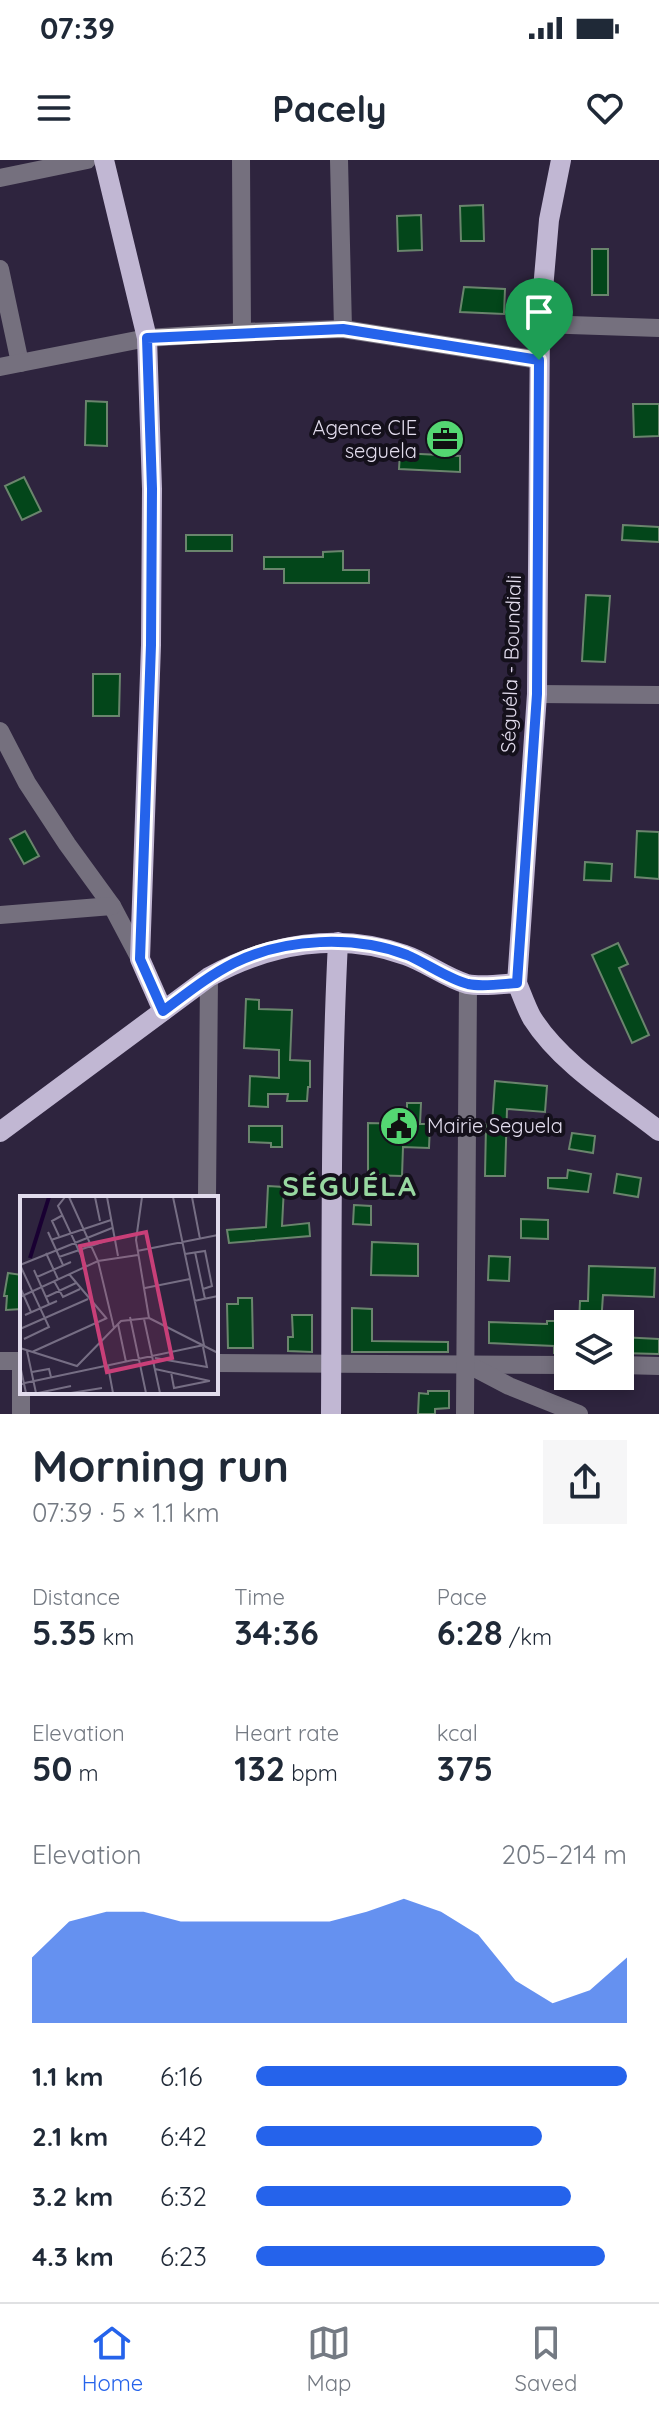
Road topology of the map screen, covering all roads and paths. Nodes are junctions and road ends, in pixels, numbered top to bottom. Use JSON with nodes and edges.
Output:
{"nodes":[{"id":1,"x":87,"y":160,"type":"edge"},
{"id":2,"x":104,"y":160,"type":"edge"},
{"id":3,"x":241,"y":160,"type":"edge"},
{"id":4,"x":339,"y":160,"type":"edge"},
{"id":5,"x":561,"y":160,"type":"edge"},
{"id":6,"x":0,"y":178,"type":"edge"},
{"id":7,"x":0,"y":269,"type":"edge"},
{"id":8,"x":540,"y":324,"type":"junction"},
{"id":9,"x":659,"y":328,"type":"edge"},
{"id":10,"x":343,"y":329,"type":"junction"},
{"id":11,"x":242,"y":332,"type":"junction"},
{"id":12,"x":147,"y":338,"type":"junction"},
{"id":13,"x":539,"y":360,"type":"junction"},
{"id":14,"x":20,"y":363,"type":"junction"},
{"id":15,"x":0,"y":367,"type":"edge"},
{"id":16,"x":537,"y":694,"type":"junction"},
{"id":17,"x":659,"y":695,"type":"edge"},
{"id":18,"x":0,"y":731,"type":"edge"},
{"id":19,"x":112,"y":906,"type":"junction"},
{"id":20,"x":0,"y":915,"type":"edge"},
{"id":21,"x":338,"y":942,"type":"junction"},
{"id":22,"x":140,"y":959,"type":"junction"},
{"id":23,"x":209,"y":977,"type":"junction"},
{"id":24,"x":517,"y":983,"type":"junction"},
{"id":25,"x":468,"y":984,"type":"junction"},
{"id":26,"x":163,"y":1011,"type":"junction"},
{"id":27,"x":659,"y":1131,"type":"edge"},
{"id":28,"x":0,"y":1132,"type":"edge"},
{"id":29,"x":207,"y":1196,"type":"edge"},
{"id":30,"x":218,"y":1363,"type":"edge"},
{"id":31,"x":331,"y":1363,"type":"junction"},
{"id":32,"x":465,"y":1363,"type":"junction"},
{"id":33,"x":554,"y":1365,"type":"edge"},
{"id":34,"x":634,"y":1365,"type":"edge"},
{"id":35,"x":659,"y":1366,"type":"edge"},
{"id":36,"x":21,"y":1394,"type":"edge"},
{"id":37,"x":21,"y":1414,"type":"edge"},
{"id":38,"x":331,"y":1414,"type":"edge"},
{"id":39,"x":465,"y":1414,"type":"edge"},
{"id":40,"x":579,"y":1414,"type":"edge"}],
"edges":[{"from":1,"to":6,"type":"street"},
{"from":2,"to":12,"type":"main road"},
{"from":3,"to":11,"type":"street"},
{"from":4,"to":10,"type":"street"},
{"from":5,"to":8,"type":"main road","name":"Séguéla - Boundiali"},
{"from":7,"to":14,"type":"street"},
{"from":8,"to":9,"type":"street"},
{"from":8,"to":13,"type":"main road","name":"Séguéla - Boundiali"},
{"from":10,"to":11,"type":"street"},
{"from":10,"to":13,"type":"street"},
{"from":11,"to":12,"type":"street"},
{"from":12,"to":14,"type":"street"},
{"from":12,"to":22,"type":"main road"},
{"from":13,"to":16,"type":"main road","name":"Séguéla - Boundiali"},
{"from":14,"to":15,"type":"street"},
{"from":16,"to":17,"type":"street"},
{"from":16,"to":24,"type":"main road","name":"Séguéla - Boundiali"},
{"from":18,"to":19,"type":"street"},
{"from":19,"to":20,"type":"street"},
{"from":19,"to":22,"type":"street"},
{"from":21,"to":23,"type":"main road"},
{"from":21,"to":25,"type":"main road"},
{"from":21,"to":31,"type":"main road"},
{"from":22,"to":26,"type":"main road"},
{"from":23,"to":26,"type":"main road"},
{"from":23,"to":29,"type":"street"},
{"from":24,"to":25,"type":"main road"},
{"from":24,"to":27,"type":"main road"},
{"from":25,"to":32,"type":"street"},
{"from":26,"to":28,"type":"main road"},
{"from":30,"to":31,"type":"street"},
{"from":31,"to":32,"type":"street"},
{"from":31,"to":38,"type":"main road"},
{"from":32,"to":33,"type":"street"},
{"from":32,"to":39,"type":"street"},
{"from":32,"to":40,"type":"street"},
{"from":34,"to":35,"type":"street"},
{"from":36,"to":37,"type":"street"}]}
